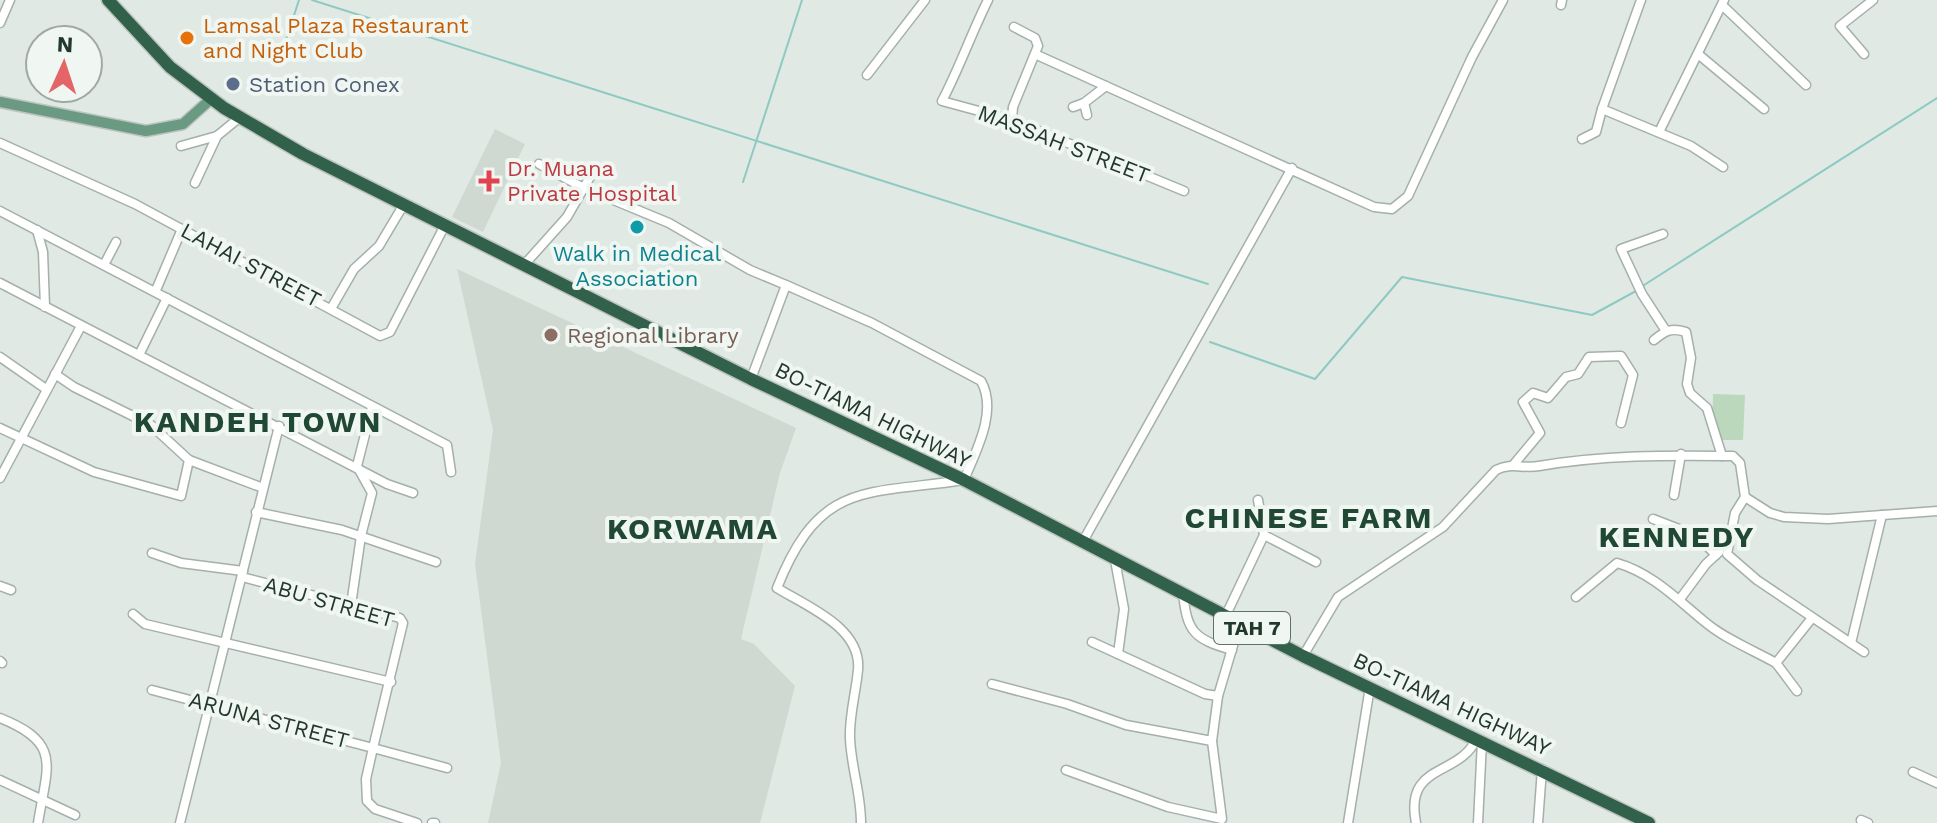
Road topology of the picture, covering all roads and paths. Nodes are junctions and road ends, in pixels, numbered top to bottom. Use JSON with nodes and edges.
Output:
{"nodes":[{"id":1,"x":108,"y":0,"type":"edge"},
{"id":2,"x":925,"y":0,"type":"edge"},
{"id":3,"x":988,"y":0,"type":"edge"},
{"id":4,"x":1503,"y":0,"type":"edge"},
{"id":5,"x":1641,"y":0,"type":"edge"},
{"id":6,"x":1873,"y":0,"type":"edge"},
{"id":7,"x":10,"y":2,"type":"edge"},
{"id":8,"x":1723,"y":3,"type":"edge"},
{"id":9,"x":0,"y":23,"type":"edge"},
{"id":10,"x":1014,"y":27,"type":"dead end"},
{"id":11,"x":1698,"y":54,"type":"junction"},
{"id":12,"x":1864,"y":54,"type":"dead end"},
{"id":13,"x":1037,"y":55,"type":"junction"},
{"id":14,"x":867,"y":75,"type":"dead end"},
{"id":15,"x":1806,"y":85,"type":"dead end"},
{"id":16,"x":1106,"y":86,"type":"junction"},
{"id":17,"x":212,"y":98,"type":"junction"},
{"id":18,"x":0,"y":102,"type":"edge"},
{"id":19,"x":1084,"y":103,"type":"junction"},
{"id":20,"x":1073,"y":107,"type":"dead end"},
{"id":21,"x":1602,"y":109,"type":"junction"},
{"id":22,"x":1764,"y":109,"type":"dead end"},
{"id":23,"x":1087,"y":115,"type":"dead end"},
{"id":24,"x":239,"y":118,"type":"junction"},
{"id":25,"x":1012,"y":120,"type":"junction"},
{"id":26,"x":1659,"y":132,"type":"junction"},
{"id":27,"x":217,"y":136,"type":"junction"},
{"id":28,"x":1582,"y":139,"type":"dead end"},
{"id":29,"x":0,"y":143,"type":"edge"},
{"id":30,"x":181,"y":146,"type":"dead end"},
{"id":31,"x":539,"y":164,"type":"dead end"},
{"id":32,"x":1723,"y":167,"type":"dead end"},
{"id":33,"x":1292,"y":168,"type":"junction"},
{"id":34,"x":594,"y":170,"type":"dead end"},
{"id":35,"x":195,"y":183,"type":"dead end"},
{"id":36,"x":582,"y":187,"type":"junction"},
{"id":37,"x":1184,"y":191,"type":"dead end"},
{"id":38,"x":404,"y":204,"type":"junction"},
{"id":39,"x":0,"y":211,"type":"edge"},
{"id":40,"x":445,"y":225,"type":"junction"},
{"id":41,"x":182,"y":229,"type":"junction"},
{"id":42,"x":37,"y":230,"type":"junction"},
{"id":43,"x":1663,"y":234,"type":"dead end"},
{"id":44,"x":116,"y":242,"type":"dead end"},
{"id":45,"x":105,"y":263,"type":"junction"},
{"id":46,"x":524,"y":265,"type":"junction"},
{"id":47,"x":0,"y":283,"type":"edge"},
{"id":48,"x":786,"y":285,"type":"junction"},
{"id":49,"x":156,"y":290,"type":"junction"},
{"id":50,"x":167,"y":298,"type":"junction"},
{"id":51,"x":45,"y":307,"type":"junction"},
{"id":52,"x":332,"y":307,"type":"junction"},
{"id":53,"x":81,"y":326,"type":"junction"},
{"id":54,"x":1666,"y":331,"type":"junction"},
{"id":55,"x":1654,"y":340,"type":"dead end"},
{"id":56,"x":139,"y":355,"type":"junction"},
{"id":57,"x":0,"y":357,"type":"edge"},
{"id":58,"x":55,"y":374,"type":"junction"},
{"id":59,"x":751,"y":379,"type":"junction"},
{"id":60,"x":46,"y":389,"type":"junction"},
{"id":61,"x":372,"y":407,"type":"junction"},
{"id":62,"x":1621,"y":423,"type":"dead end"},
{"id":63,"x":279,"y":426,"type":"junction"},
{"id":64,"x":0,"y":428,"type":"edge"},
{"id":65,"x":22,"y":437,"type":"junction"},
{"id":66,"x":1681,"y":454,"type":"junction"},
{"id":67,"x":1722,"y":456,"type":"junction"},
{"id":68,"x":189,"y":460,"type":"junction"},
{"id":69,"x":1514,"y":464,"type":"junction"},
{"id":70,"x":357,"y":466,"type":"junction"},
{"id":71,"x":451,"y":472,"type":"dead end"},
{"id":72,"x":0,"y":478,"type":"edge"},
{"id":73,"x":964,"y":480,"type":"junction"},
{"id":74,"x":263,"y":488,"type":"junction"},
{"id":75,"x":413,"y":493,"type":"dead end"},
{"id":76,"x":1674,"y":495,"type":"dead end"},
{"id":77,"x":1745,"y":497,"type":"junction"},
{"id":78,"x":1258,"y":500,"type":"dead end"},
{"id":79,"x":1937,"y":511,"type":"edge"},
{"id":80,"x":256,"y":512,"type":"junction"},
{"id":81,"x":1882,"y":515,"type":"junction"},
{"id":82,"x":1653,"y":519,"type":"dead end"},
{"id":83,"x":1264,"y":535,"type":"junction"},
{"id":84,"x":361,"y":536,"type":"junction"},
{"id":85,"x":1082,"y":543,"type":"junction"},
{"id":86,"x":1726,"y":547,"type":"junction"},
{"id":87,"x":152,"y":553,"type":"dead end"},
{"id":88,"x":1716,"y":555,"type":"junction"},
{"id":89,"x":1115,"y":560,"type":"junction"},
{"id":90,"x":436,"y":562,"type":"dead end"},
{"id":91,"x":1316,"y":562,"type":"dead end"},
{"id":92,"x":242,"y":574,"type":"junction"},
{"id":93,"x":0,"y":586,"type":"edge"},
{"id":94,"x":11,"y":590,"type":"dead end"},
{"id":95,"x":1183,"y":593,"type":"junction"},
{"id":96,"x":1576,"y":597,"type":"dead end"},
{"id":97,"x":1680,"y":599,"type":"junction"},
{"id":98,"x":351,"y":605,"type":"junction"},
{"id":99,"x":133,"y":614,"type":"dead end"},
{"id":100,"x":1226,"y":615,"type":"junction"},
{"id":101,"x":1812,"y":618,"type":"junction"},
{"id":102,"x":1240,"y":622,"type":"junction"},
{"id":103,"x":227,"y":642,"type":"junction"},
{"id":104,"x":1092,"y":642,"type":"dead end"},
{"id":105,"x":1851,"y":643,"type":"junction"},
{"id":106,"x":1232,"y":650,"type":"junction"},
{"id":107,"x":1864,"y":652,"type":"dead end"},
{"id":108,"x":1118,"y":654,"type":"junction"},
{"id":109,"x":1303,"y":656,"type":"junction"},
{"id":110,"x":1776,"y":663,"type":"junction"},
{"id":111,"x":391,"y":682,"type":"junction"},
{"id":112,"x":992,"y":684,"type":"dead end"},
{"id":113,"x":1370,"y":687,"type":"junction"},
{"id":114,"x":152,"y":690,"type":"dead end"},
{"id":115,"x":1797,"y":691,"type":"dead end"},
{"id":116,"x":1218,"y":696,"type":"junction"},
{"id":117,"x":211,"y":705,"type":"junction"},
{"id":118,"x":0,"y":718,"type":"edge"},
{"id":119,"x":1480,"y":739,"type":"junction"},
{"id":120,"x":1212,"y":741,"type":"junction"},
{"id":121,"x":373,"y":748,"type":"junction"},
{"id":122,"x":447,"y":768,"type":"dead end"},
{"id":123,"x":1542,"y":768,"type":"junction"},
{"id":124,"x":1066,"y":770,"type":"dead end"},
{"id":125,"x":1913,"y":772,"type":"dead end"},
{"id":126,"x":0,"y":780,"type":"edge"},
{"id":127,"x":1937,"y":783,"type":"edge"},
{"id":128,"x":42,"y":799,"type":"junction"},
{"id":129,"x":75,"y":815,"type":"dead end"},
{"id":130,"x":1226,"y":821,"type":"edge"},
{"id":131,"x":38,"y":823,"type":"edge"},
{"id":132,"x":180,"y":823,"type":"edge"},
{"id":133,"x":417,"y":823,"type":"edge"},
{"id":134,"x":861,"y":823,"type":"edge"},
{"id":135,"x":1348,"y":823,"type":"edge"},
{"id":136,"x":1416,"y":823,"type":"edge"},
{"id":137,"x":1478,"y":823,"type":"edge"},
{"id":138,"x":1538,"y":823,"type":"edge"},
{"id":139,"x":1649,"y":823,"type":"edge"}],
"edges":[{"from":1,"to":17,"type":"highway","name":"BO-TIAMA HIGHWAY","number":"TAH 7"},
{"from":2,"to":14,"type":"street"},
{"from":3,"to":25,"type":"street","name":"MASSAH STREET"},
{"from":4,"to":33,"type":"street"},
{"from":5,"to":21,"type":"street"},
{"from":6,"to":12,"type":"street"},
{"from":7,"to":9,"type":"street"},
{"from":8,"to":11,"type":"street"},
{"from":8,"to":15,"type":"street"},
{"from":10,"to":13,"type":"street"},
{"from":11,"to":22,"type":"street"},
{"from":11,"to":26,"type":"street"},
{"from":13,"to":16,"type":"street"},
{"from":13,"to":25,"type":"street"},
{"from":16,"to":19,"type":"street"},
{"from":16,"to":33,"type":"street"},
{"from":17,"to":18,"type":"main road"},
{"from":17,"to":24,"type":"highway","name":"BO-TIAMA HIGHWAY","number":"TAH 7"},
{"from":19,"to":20,"type":"street"},
{"from":19,"to":23,"type":"street"},
{"from":21,"to":26,"type":"street"},
{"from":21,"to":28,"type":"street"},
{"from":24,"to":27,"type":"street"},
{"from":24,"to":38,"type":"highway","name":"BO-TIAMA HIGHWAY","number":"TAH 7"},
{"from":25,"to":37,"type":"street","name":"MASSAH STREET"},
{"from":26,"to":32,"type":"street"},
{"from":27,"to":30,"type":"street"},
{"from":27,"to":35,"type":"street"},
{"from":29,"to":41,"type":"street","name":"LAHAI STREET"},
{"from":31,"to":36,"type":"street"},
{"from":33,"to":85,"type":"street"},
{"from":34,"to":36,"type":"street"},
{"from":36,"to":46,"type":"street"},
{"from":36,"to":48,"type":"street"},
{"from":38,"to":40,"type":"highway","name":"BO-TIAMA HIGHWAY","number":"TAH 7"},
{"from":38,"to":52,"type":"street"},
{"from":39,"to":42,"type":"street"},
{"from":40,"to":46,"type":"highway","name":"BO-TIAMA HIGHWAY","number":"TAH 7"},
{"from":40,"to":52,"type":"street","name":"LAHAI STREET"},
{"from":41,"to":49,"type":"street"},
{"from":41,"to":52,"type":"street","name":"LAHAI STREET"},
{"from":42,"to":45,"type":"street"},
{"from":42,"to":51,"type":"street"},
{"from":43,"to":54,"type":"street"},
{"from":44,"to":45,"type":"street"},
{"from":45,"to":49,"type":"street"},
{"from":46,"to":59,"type":"highway","name":"BO-TIAMA HIGHWAY","number":"TAH 7"},
{"from":47,"to":51,"type":"street"},
{"from":48,"to":59,"type":"street"},
{"from":48,"to":73,"type":"street"},
{"from":49,"to":50,"type":"street"},
{"from":50,"to":56,"type":"street"},
{"from":50,"to":61,"type":"street"},
{"from":51,"to":53,"type":"street"},
{"from":53,"to":56,"type":"street"},
{"from":53,"to":58,"type":"street"},
{"from":54,"to":55,"type":"street"},
{"from":54,"to":67,"type":"street"},
{"from":56,"to":63,"type":"street"},
{"from":57,"to":60,"type":"street"},
{"from":58,"to":60,"type":"street"},
{"from":58,"to":68,"type":"street"},
{"from":59,"to":73,"type":"highway","name":"BO-TIAMA HIGHWAY","number":"TAH 7"},
{"from":60,"to":65,"type":"street"},
{"from":61,"to":70,"type":"street"},
{"from":61,"to":71,"type":"street"},
{"from":62,"to":69,"type":"street"},
{"from":63,"to":70,"type":"street"},
{"from":63,"to":74,"type":"street"},
{"from":64,"to":65,"type":"street"},
{"from":65,"to":68,"type":"street"},
{"from":65,"to":72,"type":"street"},
{"from":66,"to":67,"type":"street"},
{"from":66,"to":69,"type":"street"},
{"from":66,"to":76,"type":"street"},
{"from":67,"to":77,"type":"street"},
{"from":68,"to":74,"type":"street"},
{"from":69,"to":109,"type":"street"},
{"from":70,"to":75,"type":"street"},
{"from":70,"to":84,"type":"street"},
{"from":73,"to":85,"type":"highway","name":"BO-TIAMA HIGHWAY","number":"TAH 7"},
{"from":73,"to":134,"type":"street"},
{"from":74,"to":80,"type":"street"},
{"from":77,"to":81,"type":"street"},
{"from":77,"to":86,"type":"street"},
{"from":78,"to":83,"type":"street"},
{"from":79,"to":81,"type":"street"},
{"from":80,"to":84,"type":"street"},
{"from":80,"to":92,"type":"street"},
{"from":81,"to":105,"type":"street"},
{"from":82,"to":88,"type":"street"},
{"from":83,"to":91,"type":"street"},
{"from":83,"to":100,"type":"street"},
{"from":84,"to":90,"type":"street"},
{"from":84,"to":98,"type":"street"},
{"from":85,"to":89,"type":"highway","name":"BO-TIAMA HIGHWAY","number":"TAH 7"},
{"from":86,"to":88,"type":"street"},
{"from":86,"to":101,"type":"street"},
{"from":87,"to":92,"type":"street","name":"ABU STREET"},
{"from":88,"to":97,"type":"street"},
{"from":89,"to":95,"type":"highway","name":"BO-TIAMA HIGHWAY","number":"TAH 7"},
{"from":89,"to":108,"type":"street"},
{"from":92,"to":98,"type":"street","name":"ABU STREET"},
{"from":92,"to":103,"type":"street"},
{"from":93,"to":94,"type":"street"},
{"from":95,"to":100,"type":"highway","name":"BO-TIAMA HIGHWAY","number":"TAH 7"},
{"from":95,"to":106,"type":"street"},
{"from":96,"to":97,"type":"street"},
{"from":97,"to":110,"type":"street"},
{"from":98,"to":111,"type":"street","name":"ABU STREET"},
{"from":99,"to":103,"type":"street"},
{"from":100,"to":102,"type":"highway","name":"BO-TIAMA HIGHWAY","number":"TAH 7"},
{"from":101,"to":105,"type":"street"},
{"from":101,"to":110,"type":"street"},
{"from":102,"to":106,"type":"street"},
{"from":102,"to":109,"type":"highway","name":"BO-TIAMA HIGHWAY","number":"TAH 7"},
{"from":103,"to":111,"type":"street"},
{"from":103,"to":117,"type":"street"},
{"from":104,"to":108,"type":"street"},
{"from":105,"to":107,"type":"street"},
{"from":106,"to":116,"type":"street"},
{"from":108,"to":116,"type":"street"},
{"from":109,"to":113,"type":"highway","name":"BO-TIAMA HIGHWAY","number":"TAH 7"},
{"from":110,"to":115,"type":"street"},
{"from":111,"to":121,"type":"street","name":"ABU STREET"},
{"from":112,"to":120,"type":"street"},
{"from":113,"to":119,"type":"highway","name":"BO-TIAMA HIGHWAY","number":"TAH 7"},
{"from":113,"to":135,"type":"street"},
{"from":114,"to":117,"type":"street","name":"ARUNA STREET"},
{"from":116,"to":120,"type":"street"},
{"from":117,"to":121,"type":"street","name":"ARUNA STREET"},
{"from":117,"to":132,"type":"street"},
{"from":118,"to":128,"type":"street"},
{"from":119,"to":123,"type":"highway","name":"BO-TIAMA HIGHWAY","number":"TAH 7"},
{"from":119,"to":136,"type":"street"},
{"from":119,"to":137,"type":"street"},
{"from":120,"to":130,"type":"street"},
{"from":121,"to":122,"type":"street"},
{"from":121,"to":133,"type":"street","name":"ARUNA STREET"},
{"from":123,"to":138,"type":"street"},
{"from":123,"to":139,"type":"highway","name":"BO-TIAMA HIGHWAY","number":"TAH 7"},
{"from":124,"to":130,"type":"street"},
{"from":125,"to":127,"type":"street"},
{"from":126,"to":128,"type":"street"},
{"from":128,"to":129,"type":"street"},
{"from":128,"to":131,"type":"street"}]}
